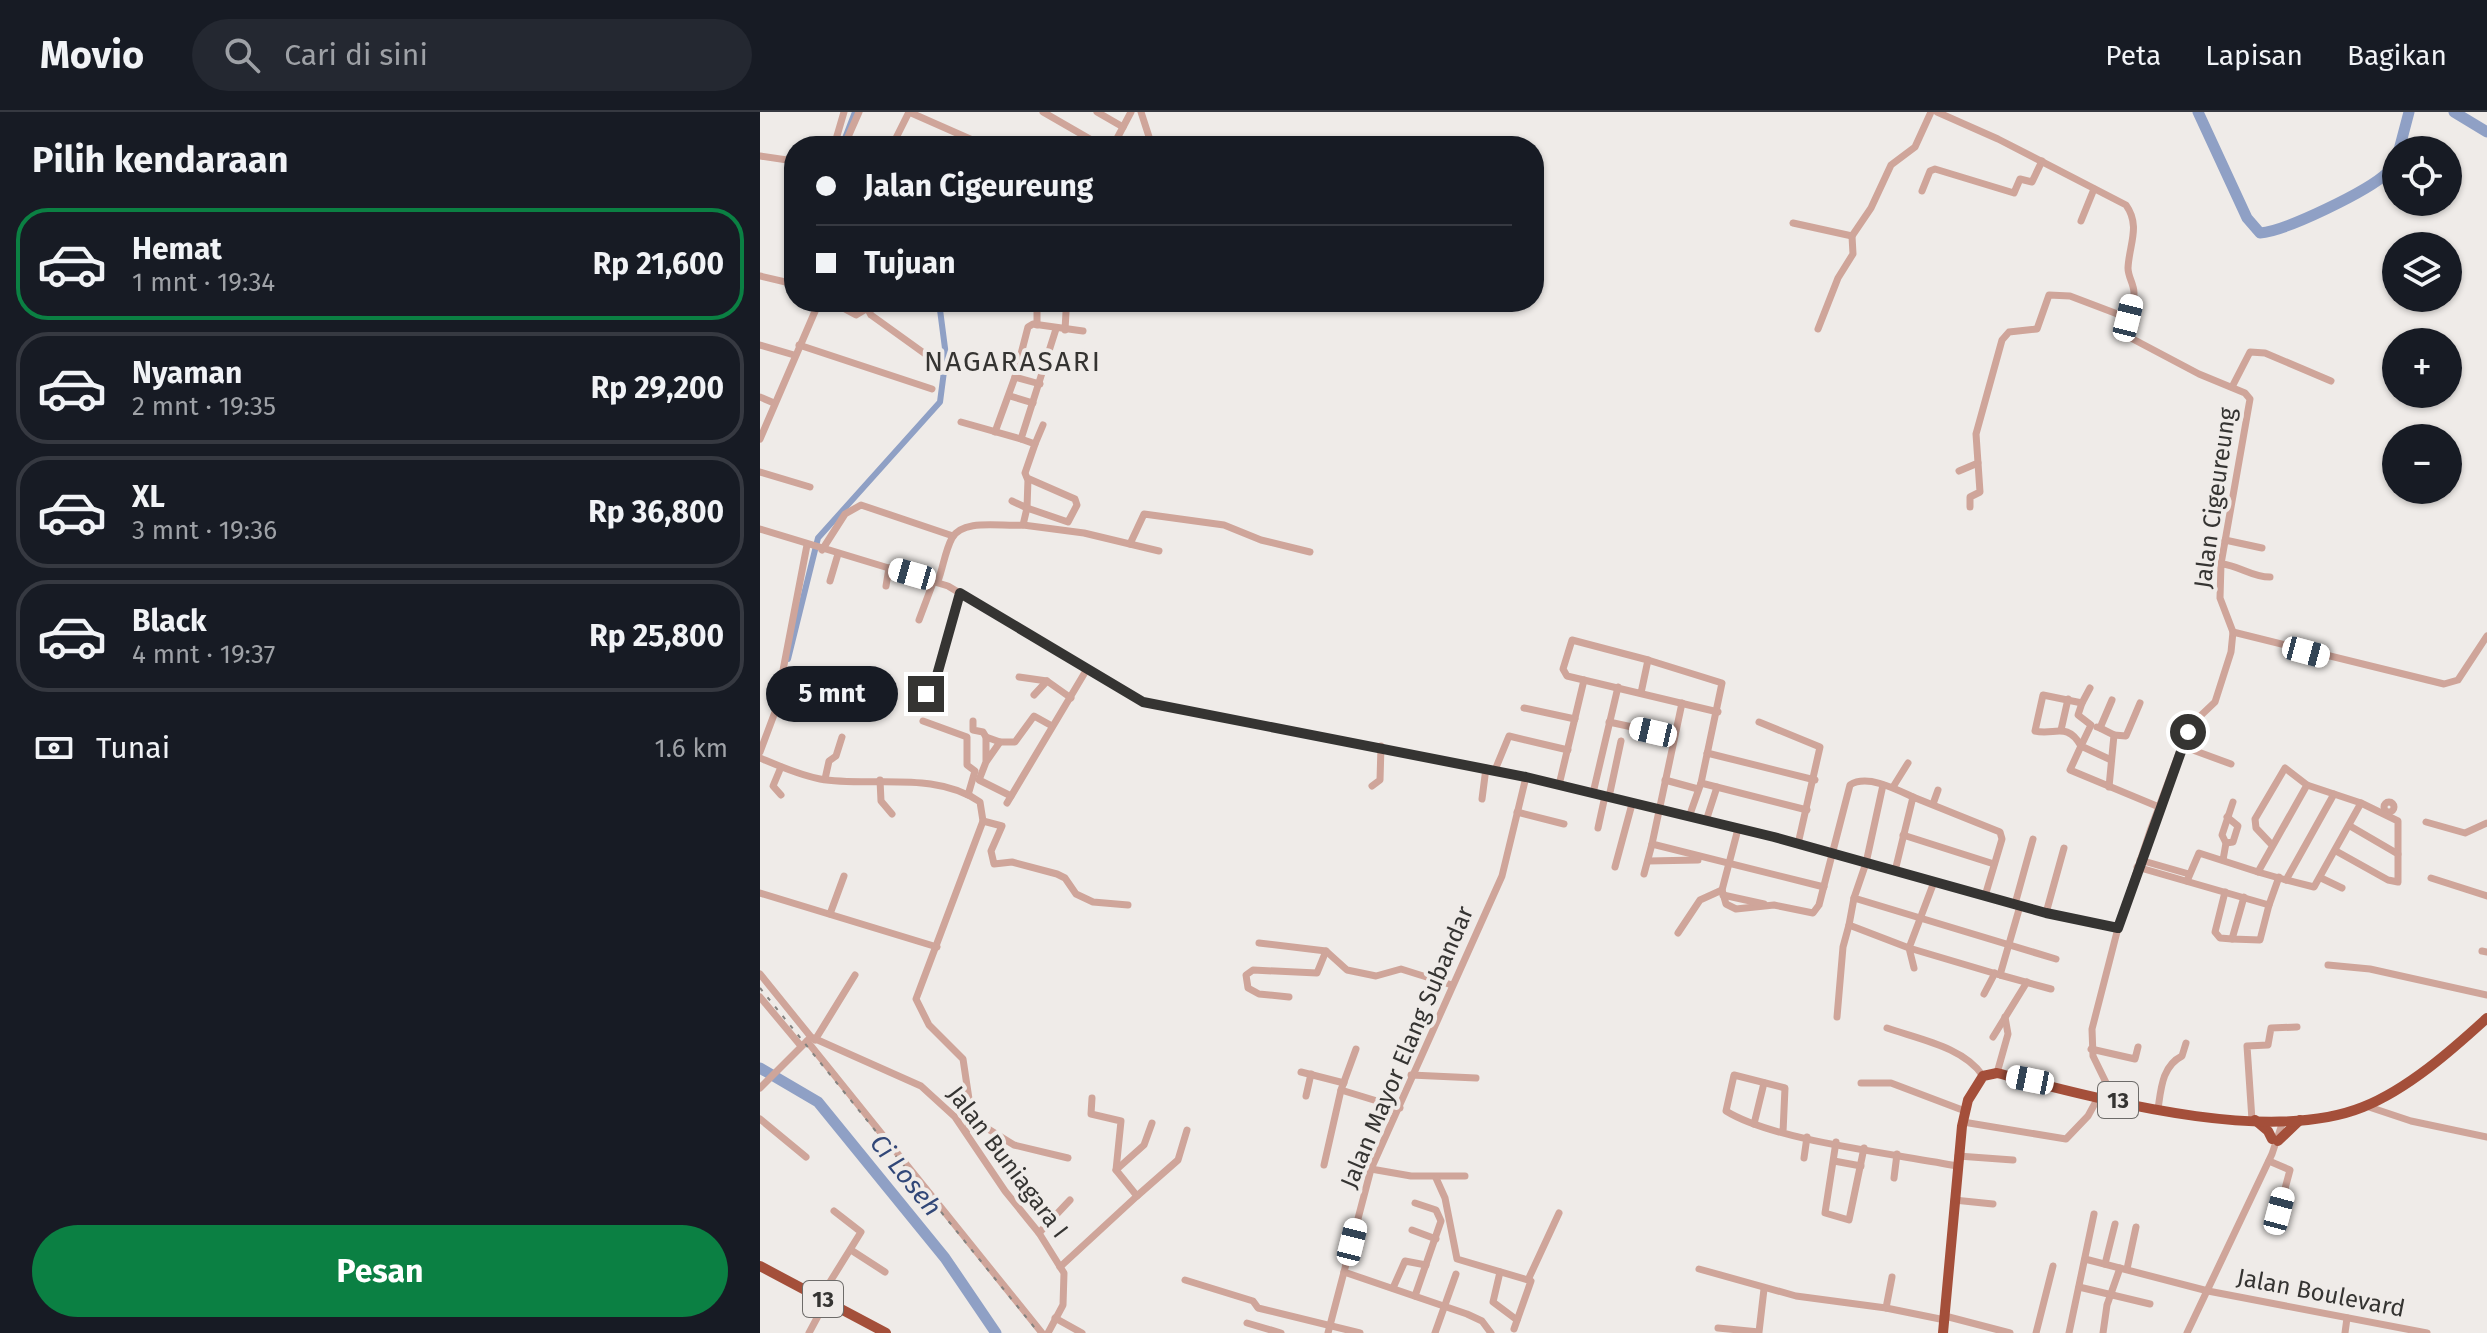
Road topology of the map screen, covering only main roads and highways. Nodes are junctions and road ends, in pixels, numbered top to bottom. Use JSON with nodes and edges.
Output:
{"nodes":[{"id":1,"x":2487,"y":1018,"type":"edge"},
{"id":2,"x":2254,"y":1120,"type":"junction"},
{"id":3,"x":2300,"y":1120,"type":"junction"},
{"id":4,"x":760,"y":1266,"type":"edge"},
{"id":5,"x":886,"y":1333,"type":"edge"},
{"id":6,"x":1943,"y":1333,"type":"edge"}],
"edges":[{"from":1,"to":3,"type":"highway","number":"13"},
{"from":2,"to":3,"type":"highway","number":"13"},
{"from":2,"to":3,"type":"highway"},
{"from":2,"to":6,"type":"highway","number":"13"},
{"from":4,"to":5,"type":"highway","number":"13"}]}
